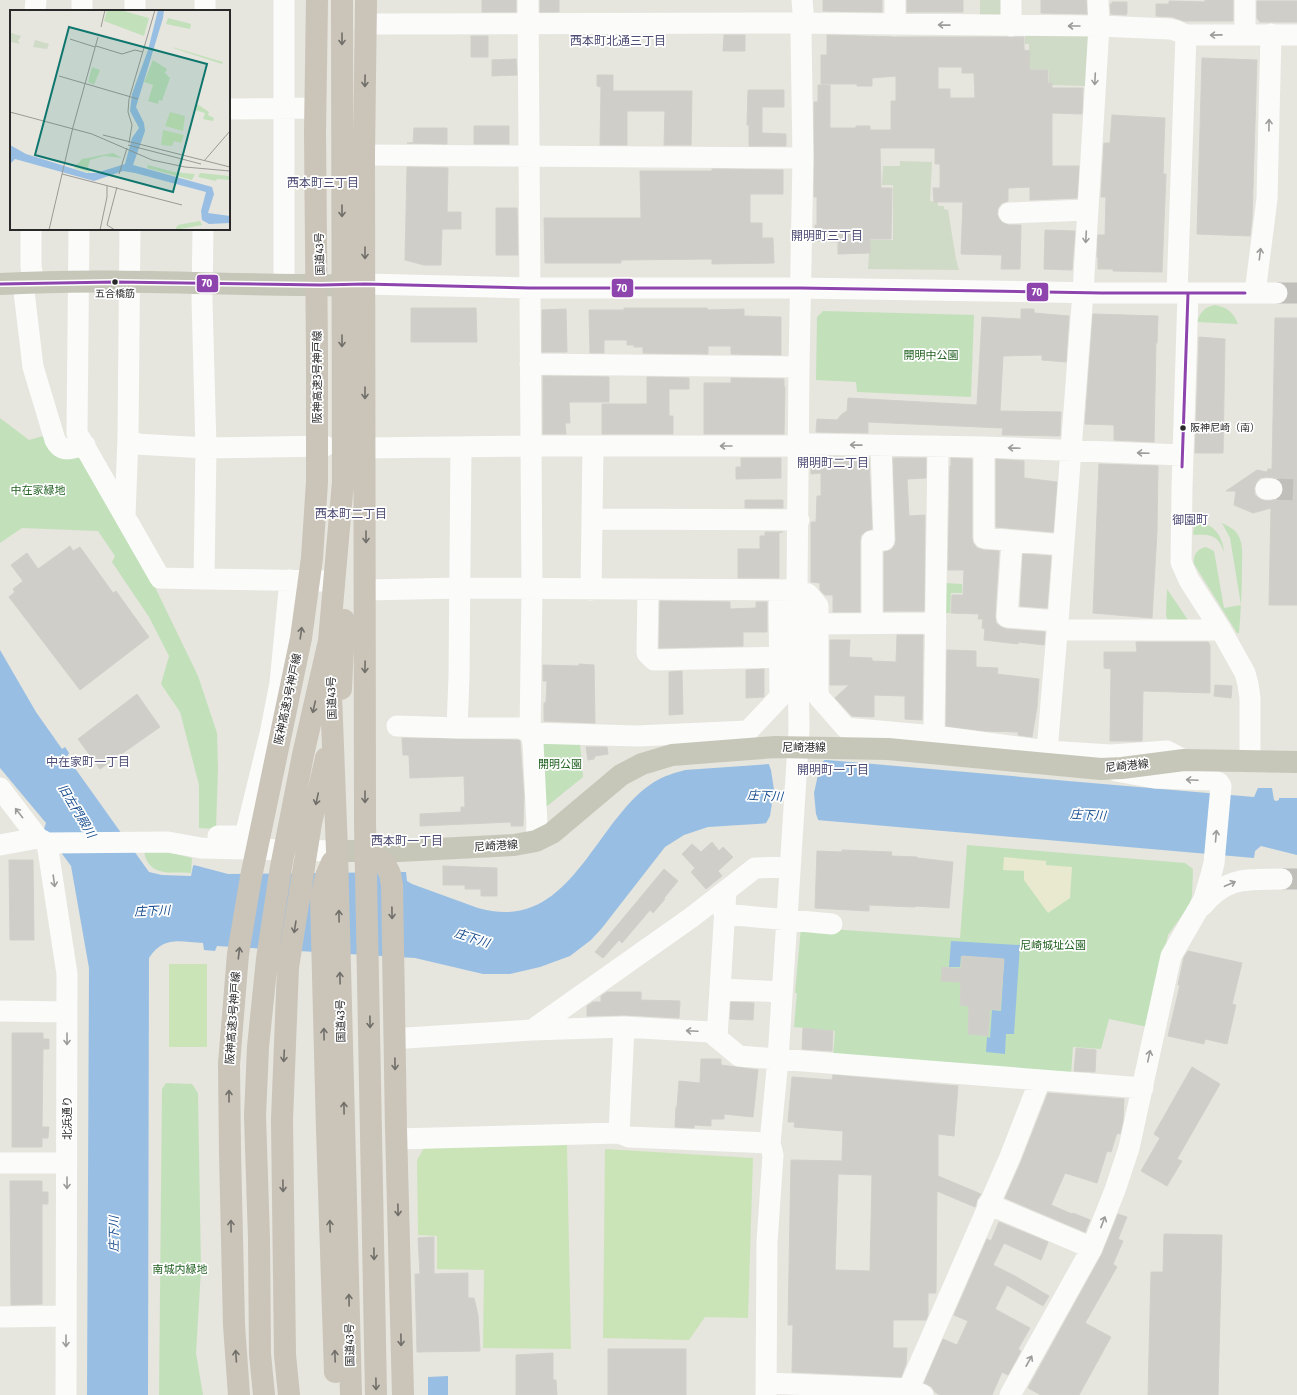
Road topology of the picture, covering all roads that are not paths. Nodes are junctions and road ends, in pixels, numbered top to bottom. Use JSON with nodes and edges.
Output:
{"nodes":[{"id":1,"x":36,"y":0,"type":"edge"},
{"id":2,"x":284,"y":0,"type":"edge"},
{"id":3,"x":316,"y":0,"type":"edge"},
{"id":4,"x":342,"y":0,"type":"edge"},
{"id":5,"x":366,"y":0,"type":"edge"},
{"id":6,"x":528,"y":0,"type":"edge"},
{"id":7,"x":802,"y":0,"type":"edge"},
{"id":8,"x":895,"y":0,"type":"edge"},
{"id":9,"x":1011,"y":0,"type":"edge"},
{"id":10,"x":1098,"y":0,"type":"edge"},
{"id":11,"x":1245,"y":0,"type":"edge"},
{"id":12,"x":35,"y":10,"type":"edge"},
{"id":13,"x":527,"y":23,"type":"junction"},
{"id":14,"x":804,"y":23,"type":"junction"},
{"id":15,"x":366,"y":24,"type":"junction"},
{"id":16,"x":895,"y":25,"type":"junction"},
{"id":17,"x":1010,"y":26,"type":"junction"},
{"id":18,"x":1098,"y":26,"type":"junction"},
{"id":19,"x":1245,"y":34,"type":"junction"},
{"id":20,"x":1270,"y":34,"type":"junction"},
{"id":21,"x":1186,"y":35,"type":"junction"},
{"id":22,"x":1297,"y":35,"type":"edge"},
{"id":23,"x":315,"y":108,"type":"junction"},
{"id":24,"x":230,"y":109,"type":"edge"},
{"id":25,"x":283,"y":109,"type":"junction"},
{"id":26,"x":364,"y":155,"type":"junction"},
{"id":27,"x":528,"y":156,"type":"junction"},
{"id":28,"x":803,"y":158,"type":"junction"},
{"id":29,"x":1087,"y":210,"type":"junction"},
{"id":30,"x":1009,"y":213,"type":"dead end"},
{"id":31,"x":31,"y":230,"type":"edge"},
{"id":32,"x":79,"y":230,"type":"edge"},
{"id":33,"x":130,"y":230,"type":"edge"},
{"id":34,"x":203,"y":230,"type":"edge"},
{"id":35,"x":79,"y":282,"type":"junction"},
{"id":36,"x":129,"y":282,"type":"junction"},
{"id":37,"x":28,"y":283,"type":"junction"},
{"id":38,"x":0,"y":284,"type":"edge"},
{"id":39,"x":202,"y":284,"type":"junction"},
{"id":40,"x":365,"y":284,"type":"junction"},
{"id":41,"x":284,"y":285,"type":"junction"},
{"id":42,"x":321,"y":285,"type":"junction"},
{"id":43,"x":529,"y":288,"type":"junction"},
{"id":44,"x":800,"y":288,"type":"junction"},
{"id":45,"x":1083,"y":292,"type":"junction"},
{"id":46,"x":1182,"y":293,"type":"junction"},
{"id":47,"x":1255,"y":293,"type":"junction"},
{"id":48,"x":1277,"y":293,"type":"tunnel mouth"},
{"id":49,"x":530,"y":364,"type":"junction"},
{"id":50,"x":799,"y":366,"type":"junction"},
{"id":51,"x":130,"y":444,"type":"junction"},
{"id":52,"x":882,"y":445,"type":"junction"},
{"id":53,"x":85,"y":446,"type":"junction"},
{"id":54,"x":325,"y":446,"type":"junction"},
{"id":55,"x":530,"y":446,"type":"junction"},
{"id":56,"x":799,"y":446,"type":"junction"},
{"id":57,"x":938,"y":446,"type":"junction"},
{"id":58,"x":461,"y":447,"type":"junction"},
{"id":59,"x":593,"y":447,"type":"junction"},
{"id":60,"x":206,"y":448,"type":"junction"},
{"id":61,"x":365,"y":448,"type":"junction"},
{"id":62,"x":984,"y":448,"type":"junction"},
{"id":63,"x":1070,"y":450,"type":"junction"},
{"id":64,"x":1182,"y":455,"type":"junction"},
{"id":65,"x":342,"y":482,"type":"junction"},
{"id":66,"x":125,"y":516,"type":"junction"},
{"id":67,"x":592,"y":519,"type":"junction"},
{"id":68,"x":799,"y":520,"type":"junction"},
{"id":69,"x":1012,"y":541,"type":"junction"},
{"id":70,"x":1063,"y":545,"type":"junction"},
{"id":71,"x":204,"y":580,"type":"junction"},
{"id":72,"x":290,"y":580,"type":"junction"},
{"id":73,"x":327,"y":581,"type":"junction"},
{"id":74,"x":460,"y":588,"type":"junction"},
{"id":75,"x":366,"y":590,"type":"junction"},
{"id":76,"x":532,"y":590,"type":"junction"},
{"id":77,"x":591,"y":590,"type":"junction"},
{"id":78,"x":648,"y":590,"type":"junction"},
{"id":79,"x":795,"y":590,"type":"junction"},
{"id":80,"x":936,"y":623,"type":"junction"},
{"id":81,"x":818,"y":624,"type":"junction"},
{"id":82,"x":872,"y":624,"type":"junction"},
{"id":83,"x":1058,"y":626,"type":"junction"},
{"id":84,"x":1221,"y":630,"type":"junction"},
{"id":85,"x":780,"y":657,"type":"junction"},
{"id":86,"x":397,"y":726,"type":"dead end"},
{"id":87,"x":456,"y":728,"type":"junction"},
{"id":88,"x":530,"y":733,"type":"junction"},
{"id":89,"x":637,"y":736,"type":"junction"},
{"id":90,"x":934,"y":736,"type":"junction"},
{"id":91,"x":1046,"y":751,"type":"junction"},
{"id":92,"x":798,"y":752,"type":"junction"},
{"id":93,"x":1184,"y":760,"type":"junction"},
{"id":94,"x":1250,"y":760,"type":"junction"},
{"id":95,"x":1297,"y":762,"type":"edge"},
{"id":96,"x":642,"y":764,"type":"junction"},
{"id":97,"x":1101,"y":769,"type":"junction"},
{"id":98,"x":0,"y":788,"type":"edge"},
{"id":99,"x":46,"y":841,"type":"junction"},
{"id":100,"x":536,"y":841,"type":"junction"},
{"id":101,"x":0,"y":845,"type":"edge"},
{"id":102,"x":191,"y":847,"type":"junction"},
{"id":103,"x":337,"y":851,"type":"junction"},
{"id":104,"x":367,"y":851,"type":"junction"},
{"id":105,"x":790,"y":867,"type":"junction"},
{"id":106,"x":1282,"y":879,"type":"tunnel mouth"},
{"id":107,"x":726,"y":891,"type":"junction"},
{"id":108,"x":724,"y":914,"type":"junction"},
{"id":109,"x":1191,"y":919,"type":"junction"},
{"id":110,"x":787,"y":921,"type":"junction"},
{"id":111,"x":832,"y":924,"type":"dead end"},
{"id":112,"x":331,"y":955,"type":"junction"},
{"id":113,"x":720,"y":989,"type":"junction"},
{"id":114,"x":782,"y":992,"type":"junction"},
{"id":115,"x":0,"y":1011,"type":"edge"},
{"id":116,"x":67,"y":1012,"type":"junction"},
{"id":117,"x":624,"y":1027,"type":"junction"},
{"id":118,"x":532,"y":1030,"type":"junction"},
{"id":119,"x":406,"y":1038,"type":"dead end"},
{"id":120,"x":717,"y":1038,"type":"junction"},
{"id":121,"x":778,"y":1059,"type":"junction"},
{"id":122,"x":1040,"y":1080,"type":"junction"},
{"id":123,"x":1143,"y":1088,"type":"junction"},
{"id":124,"x":619,"y":1133,"type":"junction"},
{"id":125,"x":396,"y":1139,"type":"junction"},
{"id":126,"x":770,"y":1143,"type":"junction"},
{"id":127,"x":0,"y":1163,"type":"edge"},
{"id":128,"x":58,"y":1163,"type":"dead end"},
{"id":129,"x":397,"y":1180,"type":"junction"},
{"id":130,"x":329,"y":1181,"type":"junction"},
{"id":131,"x":988,"y":1204,"type":"junction"},
{"id":132,"x":1092,"y":1248,"type":"junction"},
{"id":133,"x":66,"y":1316,"type":"junction"},
{"id":134,"x":0,"y":1317,"type":"edge"},
{"id":135,"x":766,"y":1389,"type":"edge"},
{"id":136,"x":913,"y":1393,"type":"edge"},
{"id":137,"x":66,"y":1395,"type":"edge"},
{"id":138,"x":239,"y":1395,"type":"edge"},
{"id":139,"x":264,"y":1395,"type":"edge"},
{"id":140,"x":289,"y":1395,"type":"edge"},
{"id":141,"x":336,"y":1395,"type":"edge"},
{"id":142,"x":351,"y":1395,"type":"edge"},
{"id":143,"x":376,"y":1395,"type":"edge"},
{"id":144,"x":403,"y":1395,"type":"edge"},
{"id":145,"x":1010,"y":1395,"type":"edge"}],
"edges":[{"from":1,"to":12,"type":"street"},
{"from":2,"to":25,"type":"street"},
{"from":3,"to":23,"type":"highway","name":"国道43号"},
{"from":138,"to":3,"type":"highway","name":"阪神高速3号神戸線","one_way":true},
{"from":4,"to":65,"type":"highway","one_way":true},
{"from":5,"to":15,"type":"highway"},
{"from":6,"to":13,"type":"street"},
{"from":7,"to":14,"type":"street"},
{"from":8,"to":16,"type":"street"},
{"from":9,"to":17,"type":"street"},
{"from":10,"to":18,"type":"street"},
{"from":11,"to":19,"type":"street"},
{"from":13,"to":14,"type":"street"},
{"from":13,"to":15,"type":"street"},
{"from":13,"to":27,"type":"street"},
{"from":14,"to":16,"type":"street"},
{"from":14,"to":28,"type":"street"},
{"from":15,"to":26,"type":"highway","one_way":true},
{"from":17,"to":16,"type":"street","one_way":true},
{"from":18,"to":17,"type":"street","one_way":true},
{"from":18,"to":21,"type":"street"},
{"from":18,"to":29,"type":"street","one_way":true},
{"from":19,"to":20,"type":"street"},
{"from":19,"to":21,"type":"street","one_way":true},
{"from":20,"to":22,"type":"street"},
{"from":47,"to":20,"type":"street","one_way":true},
{"from":21,"to":46,"type":"street"},
{"from":23,"to":25,"type":"street"},
{"from":23,"to":42,"type":"highway","name":"国道43号"},
{"from":24,"to":25,"type":"street"},
{"from":25,"to":41,"type":"street"},
{"from":26,"to":27,"type":"street"},
{"from":26,"to":40,"type":"highway","one_way":true},
{"from":27,"to":28,"type":"street"},
{"from":27,"to":43,"type":"street"},
{"from":28,"to":44,"type":"street"},
{"from":29,"to":30,"type":"street"},
{"from":29,"to":45,"type":"street","one_way":true},
{"from":31,"to":37,"type":"street"},
{"from":32,"to":35,"type":"street"},
{"from":33,"to":36,"type":"street"},
{"from":34,"to":39,"type":"street"},
{"from":35,"to":36,"type":"main road"},
{"from":35,"to":37,"type":"main road"},
{"from":35,"to":53,"type":"street"},
{"from":36,"to":39,"type":"main road"},
{"from":36,"to":51,"type":"street"},
{"from":37,"to":38,"type":"main road"},
{"from":37,"to":53,"type":"street"},
{"from":39,"to":41,"type":"main road"},
{"from":39,"to":60,"type":"street"},
{"from":40,"to":42,"type":"main road"},
{"from":40,"to":43,"type":"street"},
{"from":40,"to":61,"type":"highway","one_way":true},
{"from":41,"to":42,"type":"main road"},
{"from":42,"to":54,"type":"highway","name":"国道43号"},
{"from":43,"to":44,"type":"street"},
{"from":43,"to":49,"type":"street"},
{"from":44,"to":45,"type":"street"},
{"from":44,"to":50,"type":"street"},
{"from":45,"to":46,"type":"street"},
{"from":45,"to":63,"type":"street"},
{"from":46,"to":47,"type":"street"},
{"from":46,"to":64,"type":"street"},
{"from":47,"to":48,"type":"street"},
{"from":49,"to":50,"type":"street"},
{"from":49,"to":55,"type":"street"},
{"from":50,"to":56,"type":"street"},
{"from":51,"to":60,"type":"street"},
{"from":51,"to":66,"type":"street"},
{"from":52,"to":56,"type":"street","one_way":true},
{"from":52,"to":57,"type":"street"},
{"from":52,"to":82,"type":"street"},
{"from":53,"to":66,"type":"street"},
{"from":54,"to":60,"type":"street"},
{"from":54,"to":73,"type":"highway","name":"国道43号"},
{"from":55,"to":58,"type":"street"},
{"from":55,"to":59,"type":"street"},
{"from":55,"to":76,"type":"street"},
{"from":56,"to":59,"type":"street","one_way":true},
{"from":56,"to":68,"type":"street"},
{"from":57,"to":62,"type":"street"},
{"from":57,"to":80,"type":"street"},
{"from":58,"to":61,"type":"street"},
{"from":58,"to":74,"type":"street"},
{"from":59,"to":67,"type":"street"},
{"from":60,"to":71,"type":"street"},
{"from":61,"to":75,"type":"highway","one_way":true},
{"from":63,"to":62,"type":"street","one_way":true},
{"from":62,"to":69,"type":"street"},
{"from":64,"to":63,"type":"street","one_way":true},
{"from":63,"to":70,"type":"street"},
{"from":64,"to":84,"type":"street"},
{"from":65,"to":139,"type":"highway","one_way":true},
{"from":65,"to":140,"type":"highway","one_way":true},
{"from":66,"to":71,"type":"street"},
{"from":67,"to":68,"type":"street"},
{"from":67,"to":77,"type":"street"},
{"from":68,"to":79,"type":"street"},
{"from":69,"to":70,"type":"street"},
{"from":69,"to":83,"type":"street"},
{"from":70,"to":83,"type":"street"},
{"from":71,"to":72,"type":"street"},
{"from":72,"to":73,"type":"street"},
{"from":72,"to":102,"type":"street"},
{"from":73,"to":103,"type":"highway","name":"国道43号"},
{"from":74,"to":75,"type":"street"},
{"from":74,"to":76,"type":"street"},
{"from":74,"to":87,"type":"street"},
{"from":75,"to":104,"type":"highway","one_way":true},
{"from":76,"to":77,"type":"street"},
{"from":76,"to":88,"type":"street"},
{"from":77,"to":78,"type":"street"},
{"from":78,"to":79,"type":"street"},
{"from":78,"to":85,"type":"street"},
{"from":79,"to":81,"type":"street"},
{"from":79,"to":85,"type":"street"},
{"from":79,"to":92,"type":"street"},
{"from":80,"to":82,"type":"street"},
{"from":80,"to":90,"type":"street"},
{"from":81,"to":82,"type":"street"},
{"from":81,"to":90,"type":"street"},
{"from":83,"to":84,"type":"street"},
{"from":83,"to":91,"type":"street"},
{"from":84,"to":94,"type":"street"},
{"from":85,"to":89,"type":"street"},
{"from":86,"to":87,"type":"street"},
{"from":87,"to":88,"type":"street"},
{"from":88,"to":89,"type":"street"},
{"from":88,"to":100,"type":"street"},
{"from":89,"to":96,"type":"street"},
{"from":90,"to":91,"type":"street"},
{"from":91,"to":93,"type":"street"},
{"from":92,"to":96,"type":"main road","name":"尼崎港線"},
{"from":92,"to":97,"type":"main road","name":"尼崎港線"},
{"from":92,"to":105,"type":"street"},
{"from":93,"to":94,"type":"main road","name":"尼崎港線"},
{"from":93,"to":97,"type":"main road","name":"尼崎港線"},
{"from":94,"to":95,"type":"main road","name":"尼崎港線"},
{"from":96,"to":100,"type":"main road","name":"尼崎港線"},
{"from":109,"to":97,"type":"street","one_way":true},
{"from":99,"to":98,"type":"street","one_way":true},
{"from":99,"to":101,"type":"street"},
{"from":99,"to":102,"type":"street"},
{"from":99,"to":116,"type":"street","name":"北浜通り","one_way":true},
{"from":100,"to":104,"type":"main road","name":"尼崎港線"},
{"from":102,"to":103,"type":"street"},
{"from":103,"to":104,"type":"main road","name":"尼崎港線"},
{"from":112,"to":103,"type":"highway","name":"国道43号","one_way":true},
{"from":104,"to":125,"type":"highway","one_way":true},
{"from":104,"to":143,"type":"highway","one_way":true},
{"from":105,"to":107,"type":"street"},
{"from":105,"to":110,"type":"street"},
{"from":109,"to":106,"type":"street","one_way":true},
{"from":107,"to":108,"type":"street"},
{"from":107,"to":118,"type":"street"},
{"from":108,"to":110,"type":"street"},
{"from":108,"to":113,"type":"street"},
{"from":123,"to":109,"type":"street","one_way":true},
{"from":110,"to":111,"type":"street"},
{"from":110,"to":114,"type":"street"},
{"from":130,"to":112,"type":"highway","one_way":true},
{"from":142,"to":112,"type":"highway","name":"国道43号","one_way":true},
{"from":113,"to":114,"type":"street"},
{"from":113,"to":120,"type":"street"},
{"from":114,"to":121,"type":"street"},
{"from":115,"to":116,"type":"street"},
{"from":116,"to":133,"type":"street","name":"北浜通り","one_way":true},
{"from":117,"to":118,"type":"street"},
{"from":120,"to":117,"type":"street","one_way":true},
{"from":117,"to":124,"type":"street"},
{"from":118,"to":119,"type":"street"},
{"from":120,"to":121,"type":"street"},
{"from":121,"to":122,"type":"street"},
{"from":121,"to":126,"type":"street"},
{"from":122,"to":123,"type":"street"},
{"from":122,"to":131,"type":"street"},
{"from":132,"to":123,"type":"street","one_way":true},
{"from":124,"to":125,"type":"street"},
{"from":124,"to":126,"type":"street"},
{"from":125,"to":129,"type":"highway"},
{"from":126,"to":135,"type":"street"},
{"from":127,"to":128,"type":"street"},
{"from":129,"to":130,"type":"highway"},
{"from":129,"to":144,"type":"highway","one_way":true},
{"from":141,"to":130,"type":"highway","one_way":true},
{"from":131,"to":132,"type":"street"},
{"from":131,"to":136,"type":"street"},
{"from":145,"to":132,"type":"street","one_way":true},
{"from":133,"to":134,"type":"street"},
{"from":133,"to":137,"type":"street","name":"北浜通り","one_way":true},
{"from":135,"to":136,"type":"street"}]}
